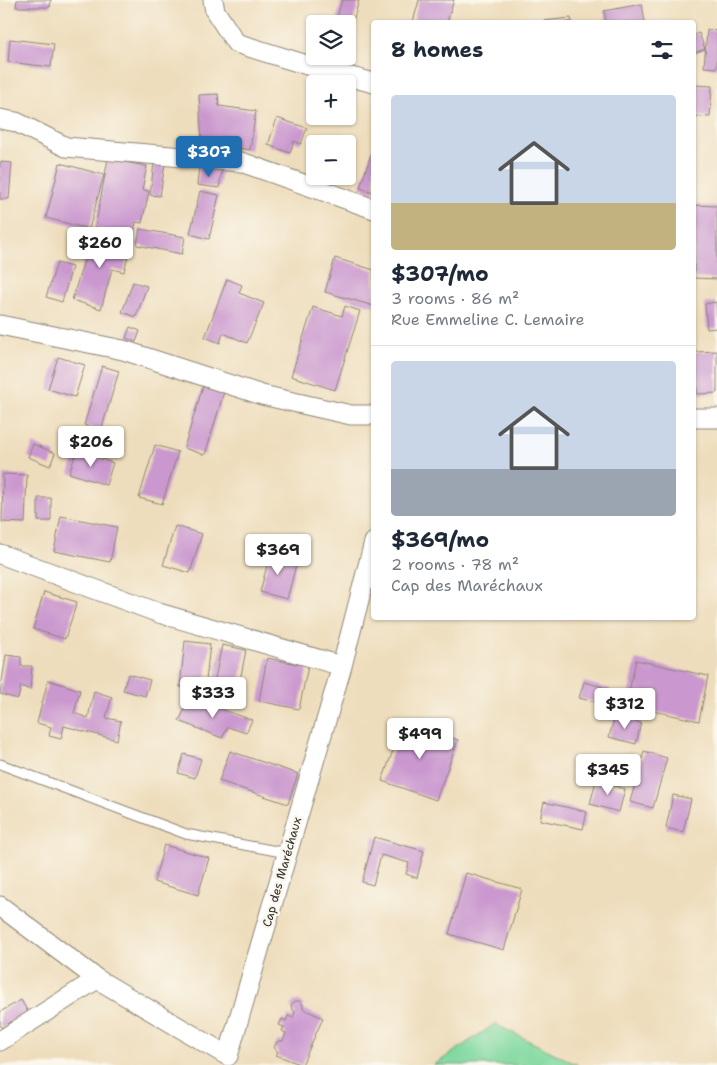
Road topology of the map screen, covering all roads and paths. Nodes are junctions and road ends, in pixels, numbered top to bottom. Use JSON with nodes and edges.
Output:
{"nodes":[{"id":1,"x":213,"y":0,"type":"edge"},
{"id":2,"x":371,"y":82,"type":"edge"},
{"id":3,"x":0,"y":119,"type":"edge"},
{"id":4,"x":371,"y":208,"type":"edge"},
{"id":5,"x":0,"y":325,"type":"edge"},
{"id":6,"x":371,"y":416,"type":"edge"},
{"id":7,"x":696,"y":418,"type":"edge"},
{"id":8,"x":717,"y":418,"type":"edge"},
{"id":9,"x":0,"y":554,"type":"edge"},
{"id":10,"x":371,"y":554,"type":"edge"},
{"id":11,"x":342,"y":666,"type":"junction"},
{"id":12,"x":0,"y":764,"type":"edge"},
{"id":13,"x":287,"y":853,"type":"junction"},
{"id":14,"x":0,"y":906,"type":"edge"},
{"id":15,"x":97,"y":979,"type":"junction"},
{"id":16,"x":0,"y":1041,"type":"edge"},
{"id":17,"x":229,"y":1060,"type":"edge"}],
"edges":[{"from":1,"to":2,"type":"street"},
{"from":3,"to":4,"type":"street"},
{"from":5,"to":6,"type":"street"},
{"from":7,"to":8,"type":"street"},
{"from":9,"to":11,"type":"street"},
{"from":10,"to":11,"type":"street","name":"Cap des Maréchaux"},
{"from":11,"to":13,"type":"street","name":"Cap des Maréchaux"},
{"from":12,"to":13,"type":"lane"},
{"from":13,"to":17,"type":"street","name":"Cap des Maréchaux"},
{"from":14,"to":15,"type":"street","name":"Cap des Maréchaux"},
{"from":15,"to":16,"type":"street"},
{"from":15,"to":17,"type":"street","name":"Cap des Maréchaux"}]}
